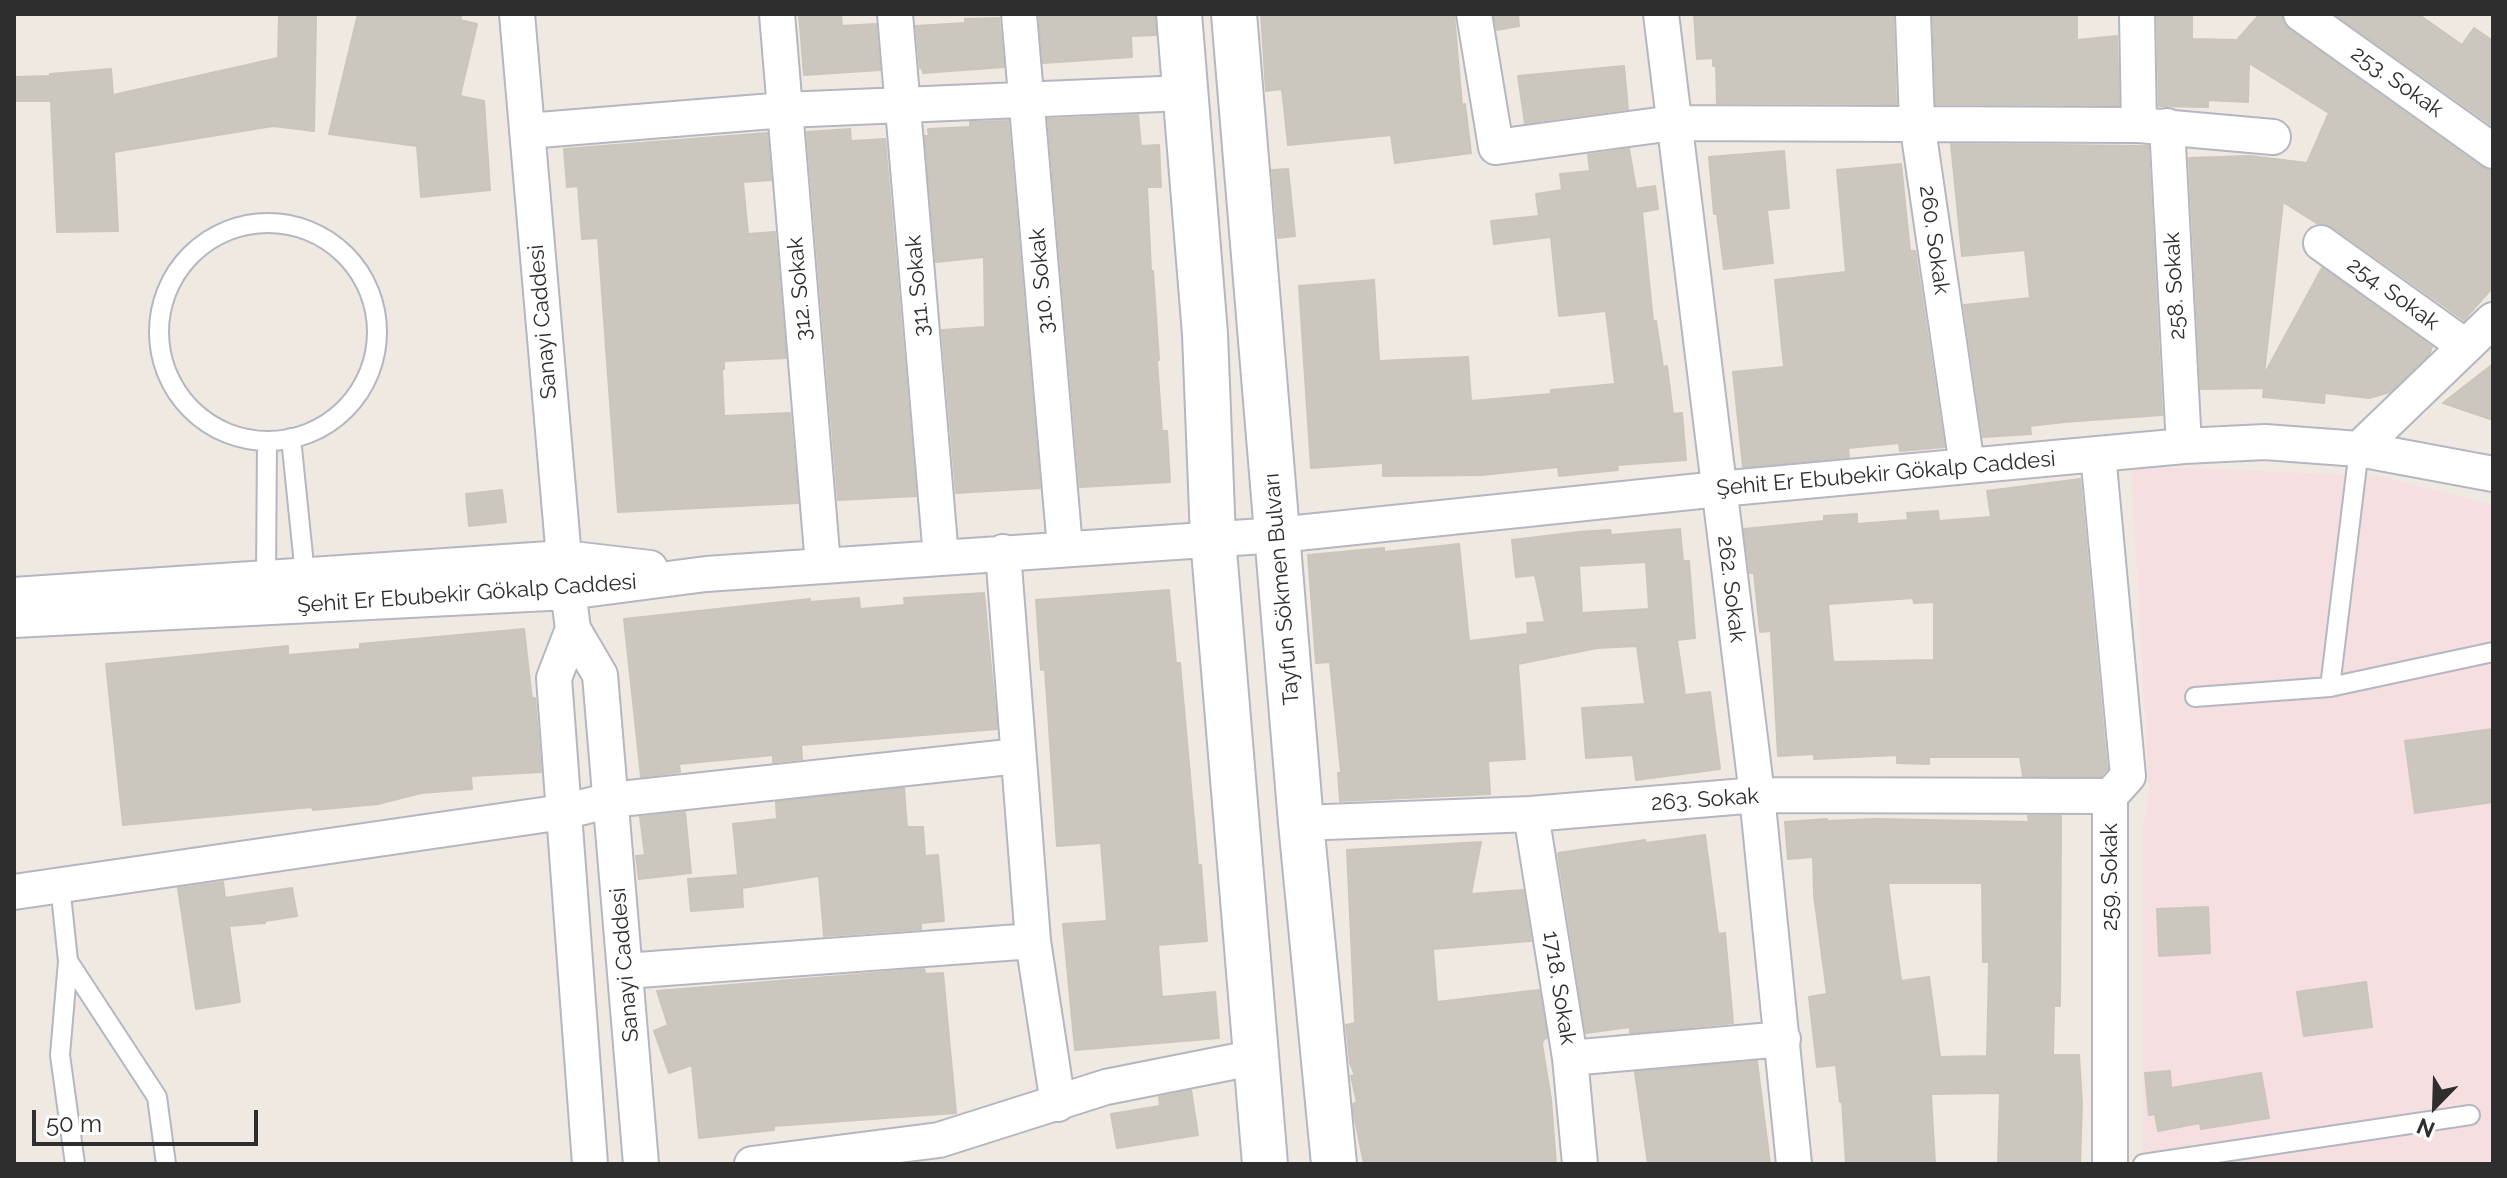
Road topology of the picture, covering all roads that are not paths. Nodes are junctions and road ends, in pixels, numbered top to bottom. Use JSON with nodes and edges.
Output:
{"nodes":[{"id":1,"x":517,"y":14,"type":"edge"},
{"id":2,"x":777,"y":14,"type":"edge"},
{"id":3,"x":895,"y":14,"type":"edge"},
{"id":4,"x":1019,"y":14,"type":"edge"},
{"id":5,"x":1179,"y":14,"type":"edge"},
{"id":6,"x":1234,"y":14,"type":"edge"},
{"id":7,"x":1474,"y":14,"type":"edge"},
{"id":8,"x":1661,"y":14,"type":"edge"},
{"id":9,"x":1913,"y":14,"type":"edge"},
{"id":10,"x":2137,"y":14,"type":"edge"},
{"id":11,"x":2301,"y":14,"type":"edge"},
{"id":12,"x":1240,"y":90,"type":"junction"},
{"id":13,"x":1185,"y":93,"type":"junction"},
{"id":14,"x":1026,"y":101,"type":"junction"},
{"id":15,"x":903,"y":104,"type":"junction"},
{"id":16,"x":785,"y":110,"type":"junction"},
{"id":17,"x":1917,"y":122,"type":"junction"},
{"id":18,"x":1673,"y":123,"type":"junction"},
{"id":19,"x":2153,"y":125,"type":"junction"},
{"id":20,"x":527,"y":131,"type":"junction"},
{"id":21,"x":2273,"y":137,"type":"dead end"},
{"id":22,"x":2493,"y":151,"type":"edge"},
{"id":23,"x":2321,"y":243,"type":"dead end"},
{"id":24,"x":2493,"y":320,"type":"edge"},
{"id":25,"x":2465,"y":346,"type":"junction"},
{"id":26,"x":291,"y":438,"type":"junction"},
{"id":27,"x":267,"y":441,"type":"junction"},
{"id":28,"x":2184,"y":446,"type":"junction"},
{"id":29,"x":2493,"y":448,"type":"edge"},
{"id":30,"x":2359,"y":449,"type":"junction"},
{"id":31,"x":2098,"y":454,"type":"junction"},
{"id":32,"x":1967,"y":466,"type":"junction"},
{"id":33,"x":2479,"y":472,"type":"edge"},
{"id":34,"x":1719,"y":489,"type":"junction"},
{"id":35,"x":1278,"y":535,"type":"junction"},
{"id":36,"x":1213,"y":538,"type":"junction"},
{"id":37,"x":1065,"y":548,"type":"junction"},
{"id":38,"x":1003,"y":552,"type":"junction"},
{"id":39,"x":941,"y":557,"type":"junction"},
{"id":40,"x":564,"y":558,"type":"junction"},
{"id":41,"x":823,"y":565,"type":"junction"},
{"id":42,"x":706,"y":574,"type":"junction"},
{"id":43,"x":305,"y":575,"type":"junction"},
{"id":44,"x":266,"y":578,"type":"junction"},
{"id":45,"x":568,"y":592,"type":"junction"},
{"id":46,"x":14,"y":595,"type":"edge"},
{"id":47,"x":14,"y":620,"type":"edge"},
{"id":48,"x":573,"y":629,"type":"junction"},
{"id":49,"x":2493,"y":652,"type":"edge"},
{"id":50,"x":2330,"y":687,"type":"junction"},
{"id":51,"x":2195,"y":697,"type":"dead end"},
{"id":52,"x":1018,"y":756,"type":"junction"},
{"id":53,"x":1757,"y":795,"type":"junction"},
{"id":54,"x":2110,"y":796,"type":"junction"},
{"id":55,"x":611,"y":800,"type":"junction"},
{"id":56,"x":563,"y":812,"type":"junction"},
{"id":57,"x":1531,"y":814,"type":"junction"},
{"id":58,"x":1301,"y":823,"type":"junction"},
{"id":59,"x":60,"y":885,"type":"junction"},
{"id":60,"x":14,"y":892,"type":"edge"},
{"id":61,"x":1033,"y":941,"type":"junction"},
{"id":62,"x":68,"y":961,"type":"junction"},
{"id":63,"x":625,"y":971,"type":"junction"},
{"id":64,"x":1783,"y":1039,"type":"junction"},
{"id":65,"x":1324,"y":1054,"type":"junction"},
{"id":66,"x":1257,"y":1057,"type":"junction"},
{"id":67,"x":1570,"y":1058,"type":"junction"},
{"id":68,"x":1058,"y":1104,"type":"junction"},
{"id":69,"x":2470,"y":1115,"type":"dead end"},
{"id":70,"x":75,"y":1164,"type":"edge"},
{"id":71,"x":166,"y":1164,"type":"edge"},
{"id":72,"x":590,"y":1164,"type":"edge"},
{"id":73,"x":641,"y":1164,"type":"edge"},
{"id":74,"x":752,"y":1164,"type":"edge"},
{"id":75,"x":1265,"y":1164,"type":"edge"},
{"id":76,"x":1334,"y":1164,"type":"edge"},
{"id":77,"x":1580,"y":1164,"type":"edge"},
{"id":78,"x":1794,"y":1164,"type":"edge"},
{"id":79,"x":2110,"y":1164,"type":"edge"},
{"id":80,"x":2143,"y":1164,"type":"edge"}],
"edges":[{"from":1,"to":20,"type":"street","name":"Sanayi Caddesi"},
{"from":2,"to":16,"type":"street","name":"312. Sokak"},
{"from":3,"to":15,"type":"street","name":"311. Sokak"},
{"from":4,"to":14,"type":"street","name":"310. Sokak"},
{"from":5,"to":13,"type":"main road"},
{"from":6,"to":12,"type":"main road","name":"Tayfun Sökmen Bulvarı"},
{"from":7,"to":18,"type":"street"},
{"from":8,"to":18,"type":"street","name":"262. Sokak"},
{"from":9,"to":17,"type":"street","name":"260. Sokak"},
{"from":10,"to":19,"type":"street","name":"258. Sokak"},
{"from":11,"to":22,"type":"street","name":"253. Sokak"},
{"from":12,"to":13,"type":"main road"},
{"from":12,"to":35,"type":"main road","name":"Tayfun Sökmen Bulvarı"},
{"from":13,"to":14,"type":"street"},
{"from":13,"to":36,"type":"main road"},
{"from":14,"to":15,"type":"street"},
{"from":14,"to":37,"type":"street","name":"310. Sokak"},
{"from":15,"to":16,"type":"street"},
{"from":15,"to":39,"type":"street","name":"311. Sokak"},
{"from":16,"to":20,"type":"street"},
{"from":16,"to":41,"type":"street","name":"312. Sokak"},
{"from":17,"to":18,"type":"street"},
{"from":17,"to":19,"type":"street"},
{"from":17,"to":32,"type":"street","name":"260. Sokak"},
{"from":18,"to":34,"type":"street","name":"262. Sokak"},
{"from":19,"to":21,"type":"street"},
{"from":19,"to":28,"type":"street","name":"258. Sokak"},
{"from":20,"to":40,"type":"street","name":"Sanayi Caddesi"},
{"from":23,"to":25,"type":"street","name":"254. Sokak"},
{"from":24,"to":25,"type":"street"},
{"from":25,"to":30,"type":"street"},
{"from":26,"to":27,"type":"lane"},
{"from":26,"to":27,"type":"lane"},
{"from":26,"to":43,"type":"lane"},
{"from":27,"to":44,"type":"lane"},
{"from":28,"to":30,"type":"street","name":"Şehit Er Ebubekir Gökalp Caddesi"},
{"from":28,"to":31,"type":"street","name":"Şehit Er Ebubekir Gökalp Caddesi"},
{"from":29,"to":33,"type":"street"},
{"from":30,"to":33,"type":"street","name":"Şehit Er Ebubekir Gökalp Caddesi"},
{"from":30,"to":50,"type":"lane"},
{"from":31,"to":32,"type":"street","name":"Şehit Er Ebubekir Gökalp Caddesi"},
{"from":31,"to":54,"type":"street","name":"259. Sokak"},
{"from":32,"to":34,"type":"street","name":"Şehit Er Ebubekir Gökalp Caddesi"},
{"from":34,"to":35,"type":"street","name":"Şehit Er Ebubekir Gökalp Caddesi"},
{"from":34,"to":53,"type":"street","name":"262. Sokak"},
{"from":35,"to":36,"type":"street","name":"Şehit Er Ebubekir Gökalp Caddesi"},
{"from":35,"to":58,"type":"main road","name":"Tayfun Sökmen Bulvarı"},
{"from":36,"to":37,"type":"street","name":"Şehit Er Ebubekir Gökalp Caddesi"},
{"from":36,"to":66,"type":"main road"},
{"from":37,"to":38,"type":"street","name":"Şehit Er Ebubekir Gökalp Caddesi"},
{"from":38,"to":39,"type":"street","name":"Şehit Er Ebubekir Gökalp Caddesi"},
{"from":38,"to":52,"type":"street"},
{"from":39,"to":41,"type":"street","name":"Şehit Er Ebubekir Gökalp Caddesi"},
{"from":40,"to":42,"type":"street","name":"Şehit Er Ebubekir Gökalp Caddesi"},
{"from":40,"to":43,"type":"street","name":"Şehit Er Ebubekir Gökalp Caddesi"},
{"from":40,"to":45,"type":"street","name":"Sanayi Caddesi"},
{"from":41,"to":42,"type":"street","name":"Şehit Er Ebubekir Gökalp Caddesi"},
{"from":42,"to":45,"type":"street","name":"Şehit Er Ebubekir Gökalp Caddesi"},
{"from":43,"to":44,"type":"street","name":"Şehit Er Ebubekir Gökalp Caddesi"},
{"from":44,"to":46,"type":"street","name":"Şehit Er Ebubekir Gökalp Caddesi"},
{"from":45,"to":47,"type":"street","name":"Şehit Er Ebubekir Gökalp Caddesi"},
{"from":45,"to":48,"type":"street","name":"Sanayi Caddesi"},
{"from":48,"to":55,"type":"street","name":"Sanayi Caddesi"},
{"from":48,"to":56,"type":"street","name":"Sanayi Caddesi"},
{"from":49,"to":50,"type":"lane"},
{"from":50,"to":51,"type":"lane"},
{"from":52,"to":55,"type":"street"},
{"from":52,"to":61,"type":"street"},
{"from":53,"to":54,"type":"street","name":"263. Sokak"},
{"from":53,"to":57,"type":"street","name":"263. Sokak"},
{"from":53,"to":64,"type":"street","name":"262. Sokak"},
{"from":54,"to":79,"type":"street","name":"259. Sokak"},
{"from":55,"to":56,"type":"street"},
{"from":55,"to":63,"type":"street","name":"Sanayi Caddesi"},
{"from":56,"to":59,"type":"street"},
{"from":56,"to":72,"type":"street","name":"Sanayi Caddesi"},
{"from":57,"to":58,"type":"street","name":"263. Sokak"},
{"from":57,"to":67,"type":"street","name":"1718. Sokak"},
{"from":58,"to":65,"type":"main road","name":"Tayfun Sökmen Bulvarı"},
{"from":59,"to":60,"type":"street"},
{"from":59,"to":62,"type":"lane"},
{"from":61,"to":63,"type":"street"},
{"from":61,"to":68,"type":"street"},
{"from":62,"to":70,"type":"lane"},
{"from":62,"to":71,"type":"lane"},
{"from":63,"to":73,"type":"street","name":"Sanayi Caddesi"},
{"from":64,"to":67,"type":"street"},
{"from":64,"to":78,"type":"street","name":"262. Sokak"},
{"from":65,"to":66,"type":"main road"},
{"from":65,"to":76,"type":"main road","name":"Tayfun Sökmen Bulvarı"},
{"from":66,"to":68,"type":"street"},
{"from":66,"to":75,"type":"main road"},
{"from":67,"to":77,"type":"street","name":"1718. Sokak"},
{"from":68,"to":74,"type":"street"},
{"from":69,"to":80,"type":"lane"}]}
